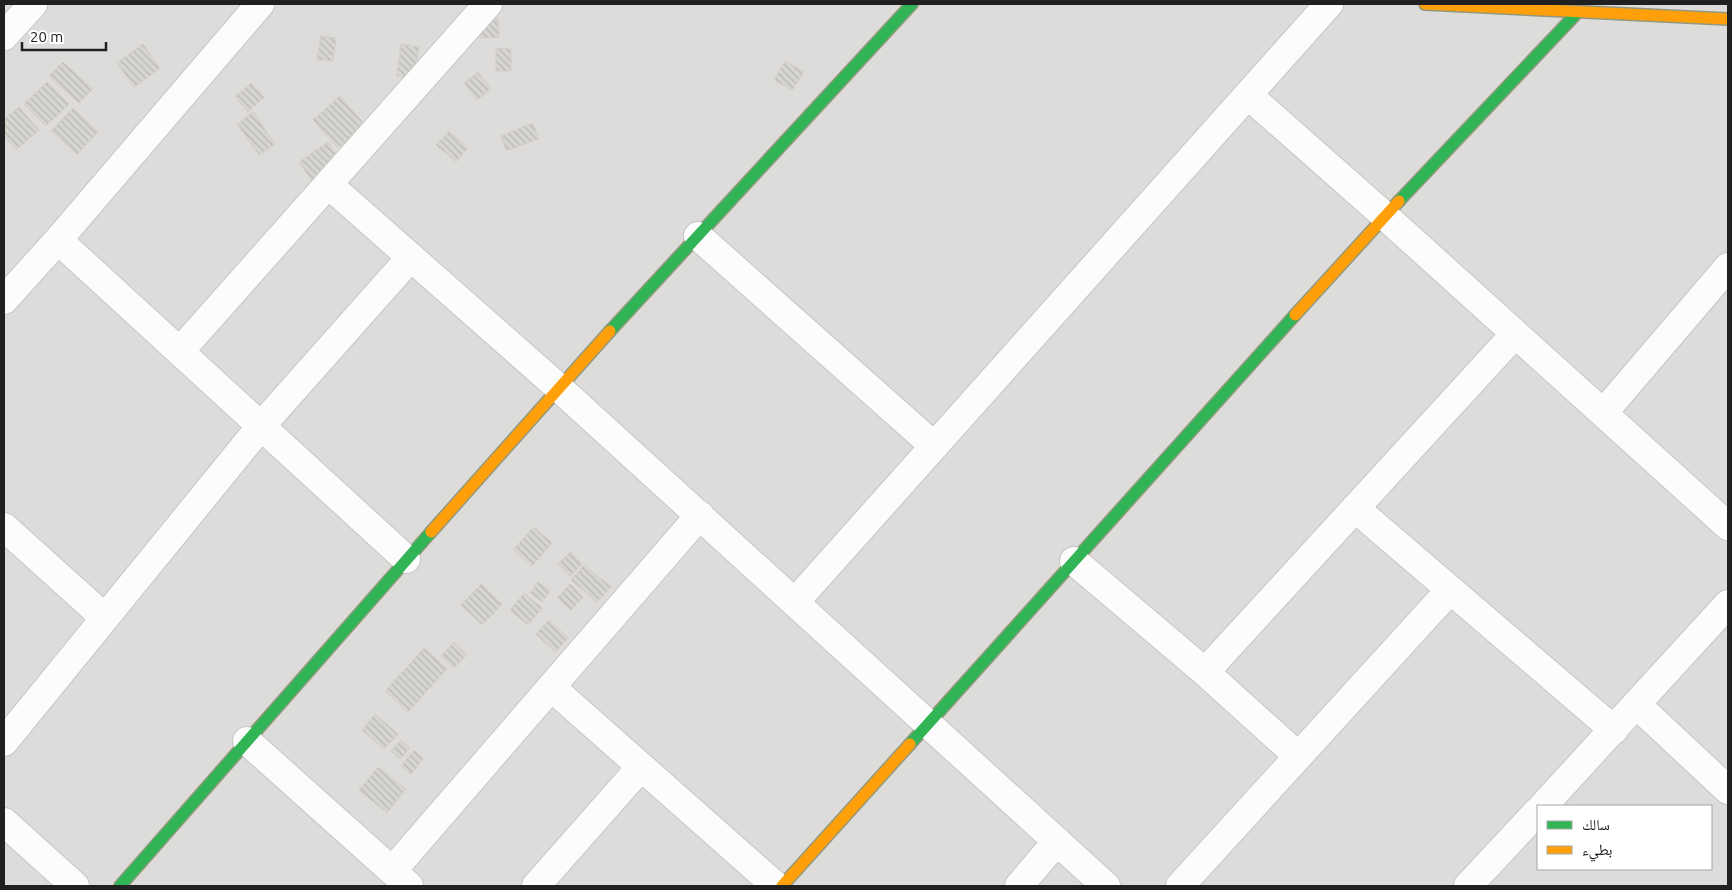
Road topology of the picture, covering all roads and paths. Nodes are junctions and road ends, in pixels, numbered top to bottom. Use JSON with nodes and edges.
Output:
{"nodes":[{"id":1,"x":33,"y":4,"type":"edge"},
{"id":2,"x":260,"y":4,"type":"edge"},
{"id":3,"x":488,"y":4,"type":"edge"},
{"id":4,"x":912,"y":4,"type":"edge"},
{"id":5,"x":1329,"y":4,"type":"edge"},
{"id":6,"x":1425,"y":4,"type":"edge"},
{"id":7,"x":1451,"y":4,"type":"edge"},
{"id":8,"x":1577,"y":13,"type":"junction"},
{"id":9,"x":1728,"y":19,"type":"edge"},
{"id":10,"x":4,"y":36,"type":"edge"},
{"id":11,"x":1248,"y":95,"type":"junction"},
{"id":12,"x":329,"y":185,"type":"junction"},
{"id":13,"x":1385,"y":216,"type":"junction"},
{"id":14,"x":698,"y":236,"type":"junction"},
{"id":15,"x":58,"y":240,"type":"junction"},
{"id":16,"x":411,"y":257,"type":"junction"},
{"id":17,"x":1728,"y":267,"type":"edge"},
{"id":18,"x":4,"y":300,"type":"edge"},
{"id":19,"x":1515,"y":334,"type":"junction"},
{"id":20,"x":180,"y":351,"type":"junction"},
{"id":21,"x":558,"y":387,"type":"junction"},
{"id":22,"x":1604,"y":412,"type":"junction"},
{"id":23,"x":261,"y":426,"type":"junction"},
{"id":24,"x":934,"y":446,"type":"junction"},
{"id":25,"x":1356,"y":508,"type":"junction"},
{"id":26,"x":700,"y":516,"type":"junction"},
{"id":27,"x":1728,"y":526,"type":"edge"},
{"id":28,"x":4,"y":527,"type":"edge"},
{"id":29,"x":406,"y":559,"type":"junction"},
{"id":30,"x":1074,"y":561,"type":"junction"},
{"id":31,"x":1450,"y":590,"type":"junction"},
{"id":32,"x":795,"y":602,"type":"junction"},
{"id":33,"x":1728,"y":604,"type":"edge"},
{"id":34,"x":105,"y":618,"type":"junction"},
{"id":35,"x":1204,"y":672,"type":"junction"},
{"id":36,"x":551,"y":687,"type":"junction"},
{"id":37,"x":1637,"y":705,"type":"junction"},
{"id":38,"x":929,"y":724,"type":"junction"},
{"id":39,"x":1614,"y":730,"type":"junction"},
{"id":40,"x":247,"y":741,"type":"junction"},
{"id":41,"x":4,"y":742,"type":"edge"},
{"id":42,"x":1298,"y":756,"type":"junction"},
{"id":43,"x":641,"y":767,"type":"junction"},
{"id":44,"x":1728,"y":790,"type":"edge"},
{"id":45,"x":1544,"y":805,"type":"edge"},
{"id":46,"x":1537,"y":812,"type":"edge"},
{"id":47,"x":4,"y":822,"type":"edge"},
{"id":48,"x":1057,"y":842,"type":"junction"},
{"id":49,"x":400,"y":879,"type":"edge"},
{"id":50,"x":75,"y":886,"type":"edge"},
{"id":51,"x":120,"y":886,"type":"edge"},
{"id":52,"x":536,"y":886,"type":"edge"},
{"id":53,"x":776,"y":886,"type":"edge"},
{"id":54,"x":782,"y":886,"type":"edge"},
{"id":55,"x":1019,"y":886,"type":"edge"},
{"id":56,"x":1106,"y":886,"type":"edge"},
{"id":57,"x":1180,"y":886,"type":"edge"},
{"id":58,"x":1468,"y":886,"type":"edge"}],
"edges":[{"from":1,"to":10,"type":"street"},
{"from":2,"to":15,"type":"street"},
{"from":3,"to":12,"type":"street"},
{"from":4,"to":14,"type":"street"},
{"from":5,"to":11,"type":"street"},
{"from":6,"to":7,"type":"street"},
{"from":7,"to":8,"type":"street"},
{"from":8,"to":9,"type":"street"},
{"from":8,"to":13,"type":"street"},
{"from":11,"to":13,"type":"street"},
{"from":11,"to":24,"type":"street"},
{"from":12,"to":16,"type":"street"},
{"from":12,"to":20,"type":"street"},
{"from":13,"to":19,"type":"street"},
{"from":13,"to":30,"type":"street"},
{"from":14,"to":21,"type":"street"},
{"from":14,"to":24,"type":"street"},
{"from":15,"to":18,"type":"street"},
{"from":15,"to":20,"type":"street"},
{"from":16,"to":21,"type":"street"},
{"from":16,"to":23,"type":"street"},
{"from":17,"to":22,"type":"street"},
{"from":19,"to":22,"type":"street"},
{"from":19,"to":25,"type":"street"},
{"from":20,"to":23,"type":"street"},
{"from":21,"to":26,"type":"street"},
{"from":21,"to":29,"type":"street"},
{"from":22,"to":27,"type":"street"},
{"from":23,"to":29,"type":"street"},
{"from":23,"to":34,"type":"street"},
{"from":24,"to":32,"type":"street"},
{"from":25,"to":31,"type":"street"},
{"from":25,"to":35,"type":"street"},
{"from":26,"to":32,"type":"street"},
{"from":26,"to":36,"type":"street"},
{"from":28,"to":34,"type":"street"},
{"from":29,"to":40,"type":"street"},
{"from":30,"to":35,"type":"street"},
{"from":30,"to":38,"type":"street"},
{"from":31,"to":39,"type":"street"},
{"from":31,"to":42,"type":"street"},
{"from":32,"to":38,"type":"street"},
{"from":33,"to":37,"type":"street"},
{"from":34,"to":41,"type":"street"},
{"from":35,"to":42,"type":"street"},
{"from":36,"to":43,"type":"street"},
{"from":36,"to":49,"type":"street"},
{"from":37,"to":39,"type":"street"},
{"from":37,"to":44,"type":"street"},
{"from":38,"to":48,"type":"street"},
{"from":38,"to":54,"type":"street"},
{"from":39,"to":45,"type":"street"},
{"from":40,"to":49,"type":"street"},
{"from":40,"to":51,"type":"street"},
{"from":42,"to":57,"type":"street"},
{"from":43,"to":52,"type":"street"},
{"from":43,"to":53,"type":"street"},
{"from":46,"to":58,"type":"street"},
{"from":47,"to":50,"type":"street"},
{"from":48,"to":55,"type":"street"},
{"from":48,"to":56,"type":"street"}]}
